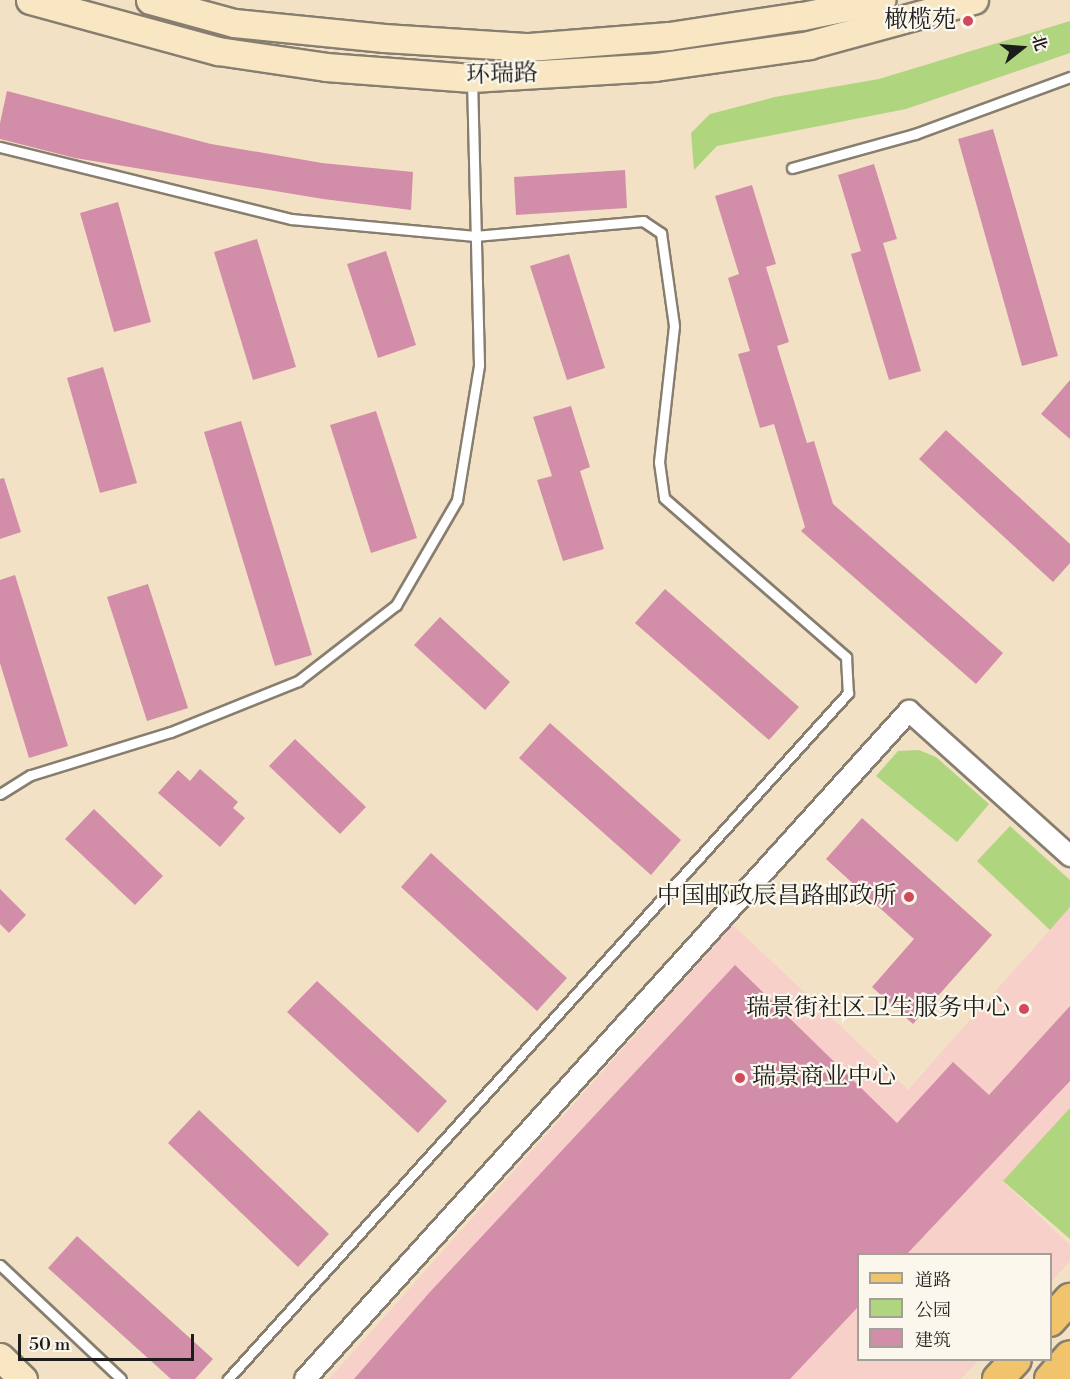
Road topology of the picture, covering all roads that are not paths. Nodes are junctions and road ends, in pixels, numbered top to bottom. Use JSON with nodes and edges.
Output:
{"nodes":[{"id":1,"x":30,"y":0,"type":"edge"},
{"id":2,"x":150,"y":0,"type":"edge"},
{"id":3,"x":881,"y":0,"type":"edge"},
{"id":4,"x":974,"y":0,"type":"edge"},
{"id":5,"x":1070,"y":77,"type":"edge"},
{"id":6,"x":472,"y":78,"type":"junction"},
{"id":7,"x":0,"y":147,"type":"edge"},
{"id":8,"x":792,"y":168,"type":"dead end"},
{"id":9,"x":475,"y":236,"type":"junction"},
{"id":10,"x":0,"y":794,"type":"edge"},
{"id":11,"x":1070,"y":856,"type":"edge"},
{"id":12,"x":0,"y":1265,"type":"edge"},
{"id":13,"x":1070,"y":1299,"type":"edge"},
{"id":14,"x":1052,"y":1319,"type":"edge"},
{"id":15,"x":1070,"y":1356,"type":"edge"},
{"id":16,"x":0,"y":1357,"type":"edge"},
{"id":17,"x":1014,"y":1361,"type":"edge"},
{"id":18,"x":22,"y":1379,"type":"edge"},
{"id":19,"x":122,"y":1379,"type":"edge"},
{"id":20,"x":228,"y":1379,"type":"edge"},
{"id":21,"x":305,"y":1379,"type":"edge"},
{"id":22,"x":998,"y":1379,"type":"edge"},
{"id":23,"x":1050,"y":1379,"type":"edge"}],
"edges":[{"from":1,"to":6,"type":"main road","name":"环瑞路"},
{"from":2,"to":3,"type":"main road","name":"环瑞路"},
{"from":4,"to":6,"type":"main road","name":"环瑞路"},
{"from":5,"to":8,"type":"lane"},
{"from":6,"to":9,"type":"lane"},
{"from":7,"to":9,"type":"lane"},
{"from":9,"to":10,"type":"lane"},
{"from":9,"to":20,"type":"lane"},
{"from":11,"to":21,"type":"street"},
{"from":12,"to":19,"type":"lane"},
{"from":13,"to":14,"type":"main road"},
{"from":15,"to":23,"type":"main road"},
{"from":16,"to":18,"type":"main road"},
{"from":17,"to":22,"type":"main road"}]}
